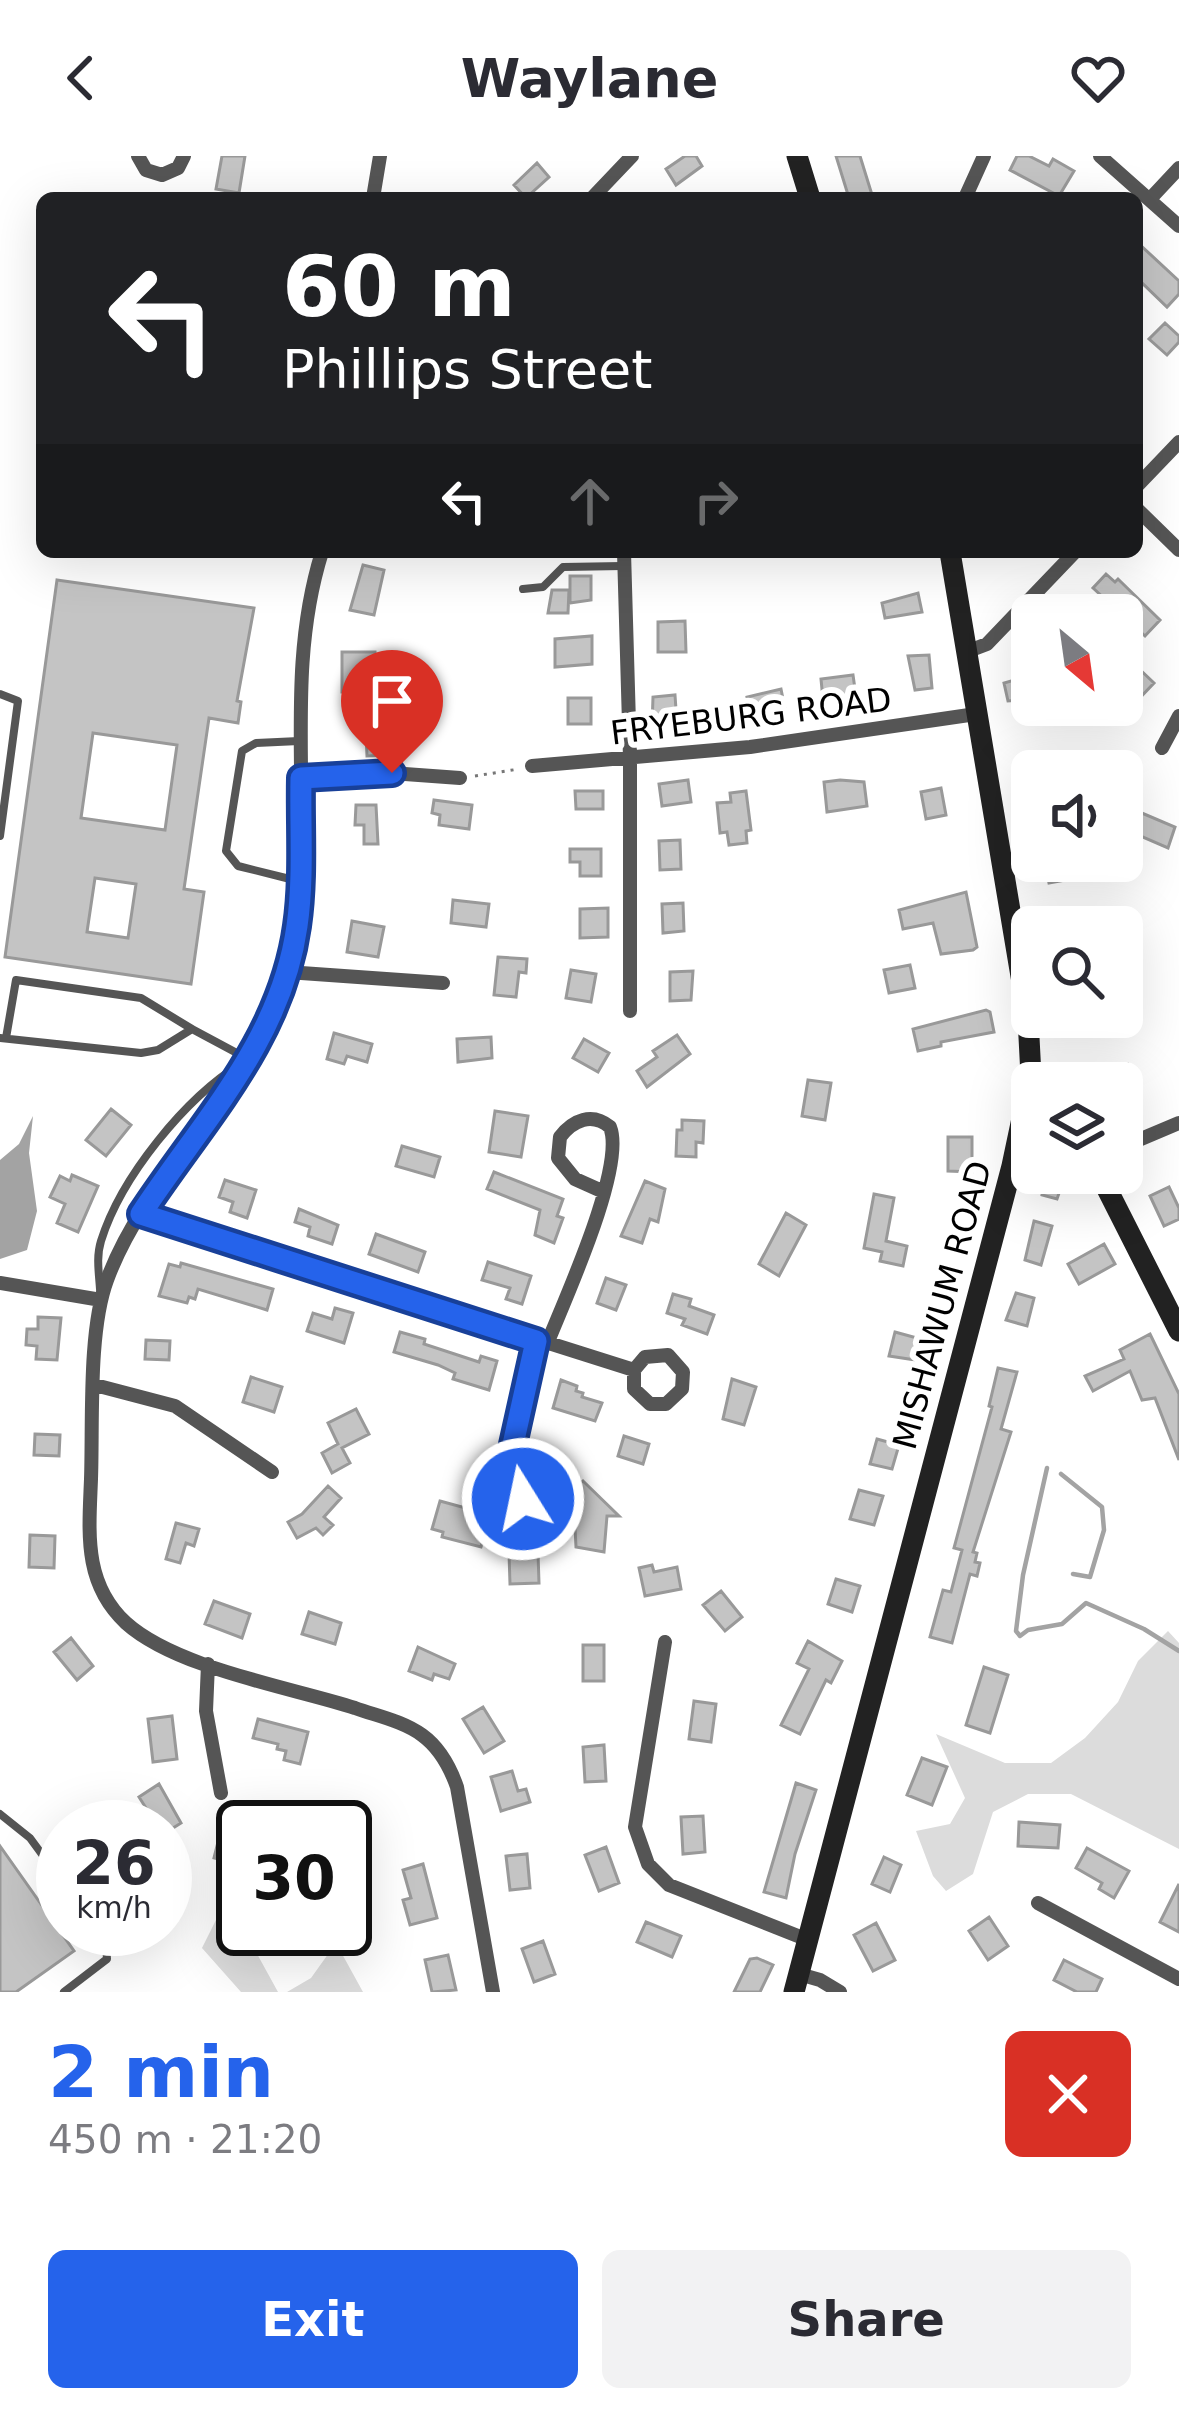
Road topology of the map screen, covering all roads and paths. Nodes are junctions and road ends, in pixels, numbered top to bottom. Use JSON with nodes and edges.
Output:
{"nodes":[{"id":1,"x":138,"y":156,"type":"edge"},
{"id":2,"x":184,"y":156,"type":"edge"},
{"id":3,"x":380,"y":156,"type":"edge"},
{"id":4,"x":632,"y":156,"type":"edge"},
{"id":5,"x":797,"y":156,"type":"edge"},
{"id":6,"x":985,"y":156,"type":"edge"},
{"id":7,"x":1100,"y":156,"type":"edge"},
{"id":8,"x":1179,"y":168,"type":"edge"},
{"id":9,"x":374,"y":192,"type":"edge"},
{"id":10,"x":598,"y":192,"type":"edge"},
{"id":11,"x":808,"y":192,"type":"edge"},
{"id":12,"x":968,"y":192,"type":"edge"},
{"id":13,"x":1142,"y":192,"type":"edge"},
{"id":14,"x":1143,"y":193,"type":"edge"},
{"id":15,"x":1150,"y":199,"type":"junction"},
{"id":16,"x":1179,"y":226,"type":"edge"},
{"id":17,"x":1179,"y":442,"type":"edge"},
{"id":18,"x":1143,"y":480,"type":"edge"},
{"id":19,"x":1143,"y":515,"type":"edge"},
{"id":20,"x":1179,"y":550,"type":"edge"},
{"id":21,"x":321,"y":558,"type":"edge"},
{"id":22,"x":951,"y":558,"type":"edge"},
{"id":23,"x":1069,"y":558,"type":"edge"},
{"id":24,"x":624,"y":559,"type":"edge"},
{"id":25,"x":523,"y":589,"type":"dead end"},
{"id":26,"x":967,"y":652,"type":"junction"},
{"id":27,"x":0,"y":694,"type":"edge"},
{"id":28,"x":976,"y":714,"type":"junction"},
{"id":29,"x":1179,"y":716,"type":"edge"},
{"id":30,"x":301,"y":741,"type":"junction"},
{"id":31,"x":1162,"y":748,"type":"dead end"},
{"id":32,"x":630,"y":758,"type":"junction"},
{"id":33,"x":532,"y":766,"type":"joint"},
{"id":34,"x":301,"y":778,"type":"junction"},
{"id":35,"x":460,"y":778,"type":"joint"},
{"id":36,"x":0,"y":836,"type":"edge"},
{"id":37,"x":299,"y":882,"type":"junction"},
{"id":38,"x":287,"y":972,"type":"junction"},
{"id":39,"x":442,"y":982,"type":"dead end"},
{"id":40,"x":630,"y":1011,"type":"dead end"},
{"id":41,"x":192,"y":1029,"type":"junction"},
{"id":42,"x":3,"y":1038,"type":"edge"},
{"id":43,"x":248,"y":1060,"type":"junction"},
{"id":44,"x":1034,"y":1062,"type":"edge"},
{"id":45,"x":1179,"y":1123,"type":"edge"},
{"id":46,"x":1143,"y":1138,"type":"edge"},
{"id":47,"x":1011,"y":1170,"type":"edge"},
{"id":48,"x":604,"y":1192,"type":"junction"},
{"id":49,"x":1110,"y":1194,"type":"edge"},
{"id":50,"x":141,"y":1214,"type":"junction"},
{"id":51,"x":0,"y":1282,"type":"edge"},
{"id":52,"x":101,"y":1300,"type":"junction"},
{"id":53,"x":1179,"y":1331,"type":"edge"},
{"id":54,"x":541,"y":1343,"type":"junction"},
{"id":55,"x":634,"y":1370,"type":"dead end"},
{"id":56,"x":95,"y":1385,"type":"junction"},
{"id":57,"x":272,"y":1472,"type":"dead end"},
{"id":58,"x":531,"y":1525,"type":"dead end"},
{"id":59,"x":665,"y":1642,"type":"dead end"},
{"id":60,"x":208,"y":1664,"type":"junction"},
{"id":61,"x":221,"y":1792,"type":"dead end"},
{"id":62,"x":0,"y":1814,"type":"edge"},
{"id":63,"x":36,"y":1846,"type":"edge"},
{"id":64,"x":1038,"y":1903,"type":"dead end"},
{"id":65,"x":808,"y":1940,"type":"junction"},
{"id":66,"x":107,"y":1956,"type":"edge"},
{"id":67,"x":1179,"y":1979,"type":"edge"},
{"id":68,"x":796,"y":1983,"type":"edge"},
{"id":69,"x":64,"y":1992,"type":"edge"},
{"id":70,"x":493,"y":1992,"type":"edge"},
{"id":71,"x":840,"y":1992,"type":"edge"}],
"edges":[{"from":1,"to":2,"type":"street"},
{"from":3,"to":9,"type":"street"},
{"from":4,"to":10,"type":"street"},
{"from":5,"to":11,"type":"main road"},
{"from":6,"to":12,"type":"street"},
{"from":7,"to":13,"type":"street"},
{"from":8,"to":15,"type":"street"},
{"from":14,"to":15,"type":"street"},
{"from":15,"to":16,"type":"street"},
{"from":17,"to":18,"type":"street"},
{"from":19,"to":20,"type":"street"},
{"from":21,"to":30,"type":"street"},
{"from":22,"to":26,"type":"main road","name":"MISHAWUM ROAD"},
{"from":23,"to":26,"type":"street"},
{"from":24,"to":25,"type":"lane"},
{"from":24,"to":32,"type":"street"},
{"from":26,"to":28,"type":"main road","name":"MISHAWUM ROAD"},
{"from":27,"to":36,"type":"lane"},
{"from":28,"to":32,"type":"street","name":"FRYEBURG ROAD"},
{"from":28,"to":44,"type":"main road","name":"MISHAWUM ROAD"},
{"from":29,"to":31,"type":"street"},
{"from":30,"to":34,"type":"street"},
{"from":30,"to":37,"type":"lane"},
{"from":32,"to":33,"type":"street","name":"FRYEBURG ROAD"},
{"from":32,"to":40,"type":"street"},
{"from":33,"to":35,"type":"path"},
{"from":34,"to":35,"type":"street"},
{"from":34,"to":37,"type":"street"},
{"from":37,"to":38,"type":"street"},
{"from":38,"to":39,"type":"street"},
{"from":38,"to":43,"type":"street"},
{"from":41,"to":42,"type":"lane"},
{"from":41,"to":42,"type":"lane"},
{"from":41,"to":43,"type":"lane"},
{"from":43,"to":50,"type":"street"},
{"from":43,"to":52,"type":"lane"},
{"from":45,"to":46,"type":"street"},
{"from":47,"to":65,"type":"main road","name":"MISHAWUM ROAD"},
{"from":48,"to":48,"type":"street"},
{"from":48,"to":54,"type":"street"},
{"from":49,"to":53,"type":"main road"},
{"from":50,"to":52,"type":"street"},
{"from":50,"to":54,"type":"street"},
{"from":51,"to":52,"type":"street"},
{"from":52,"to":56,"type":"street"},
{"from":54,"to":55,"type":"street"},
{"from":54,"to":58,"type":"street"},
{"from":56,"to":57,"type":"street"},
{"from":56,"to":60,"type":"street"},
{"from":59,"to":65,"type":"street"},
{"from":60,"to":61,"type":"street"},
{"from":60,"to":70,"type":"street"},
{"from":62,"to":63,"type":"lane"},
{"from":64,"to":67,"type":"street"},
{"from":65,"to":68,"type":"main road","name":"MISHAWUM ROAD"},
{"from":66,"to":69,"type":"lane"},
{"from":68,"to":71,"type":"street"}]}
